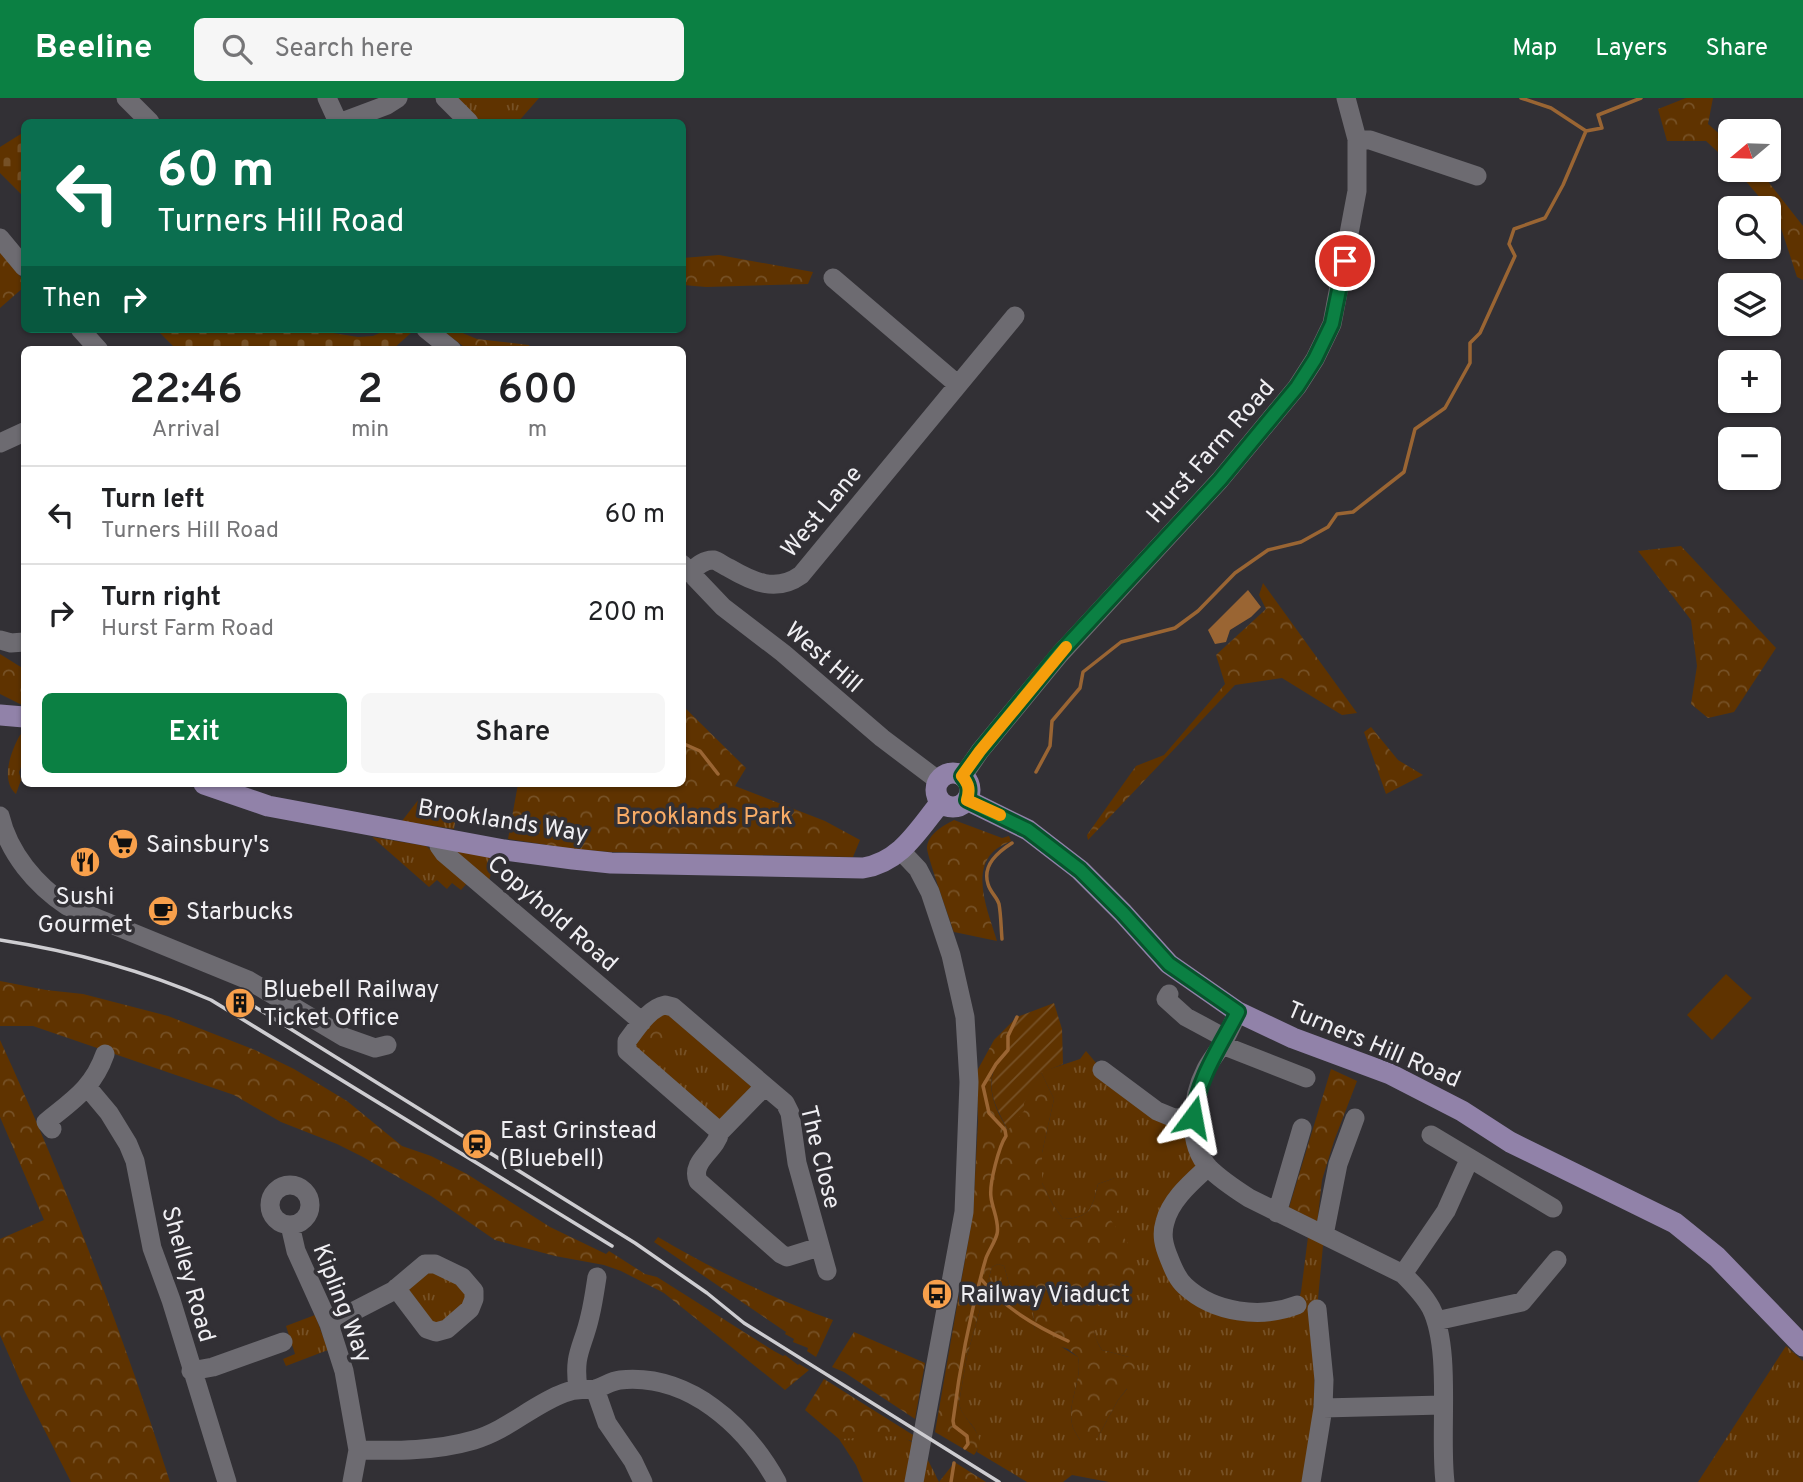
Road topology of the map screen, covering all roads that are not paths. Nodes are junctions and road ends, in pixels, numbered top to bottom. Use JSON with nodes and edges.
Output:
{"nodes":[{"id":1,"x":126,"y":98,"type":"edge"},
{"id":2,"x":327,"y":98,"type":"edge"},
{"id":3,"x":398,"y":98,"type":"edge"},
{"id":4,"x":445,"y":98,"type":"edge"},
{"id":5,"x":1346,"y":98,"type":"edge"},
{"id":6,"x":147,"y":119,"type":"edge"},
{"id":7,"x":338,"y":119,"type":"edge"},
{"id":8,"x":349,"y":119,"type":"edge"},
{"id":9,"x":466,"y":119,"type":"edge"},
{"id":10,"x":1357,"y":139,"type":"junction"},
{"id":11,"x":1477,"y":176,"type":"dead end"},
{"id":12,"x":0,"y":238,"type":"edge"},
{"id":13,"x":21,"y":263,"type":"edge"},
{"id":14,"x":833,"y":278,"type":"dead end"},
{"id":15,"x":1015,"y":316,"type":"dead end"},
{"id":16,"x":84,"y":333,"type":"edge"},
{"id":17,"x":431,"y":333,"type":"edge"},
{"id":18,"x":95,"y":346,"type":"edge"},
{"id":19,"x":447,"y":346,"type":"edge"},
{"id":20,"x":957,"y":384,"type":"junction"},
{"id":21,"x":21,"y":433,"type":"edge"},
{"id":22,"x":0,"y":443,"type":"edge"},
{"id":23,"x":686,"y":568,"type":"edge"},
{"id":24,"x":0,"y":640,"type":"edge"},
{"id":25,"x":21,"y":642,"type":"edge"},
{"id":26,"x":0,"y":715,"type":"edge"},
{"id":27,"x":21,"y":717,"type":"edge"},
{"id":28,"x":962,"y":776,"type":"junction"},
{"id":29,"x":213,"y":787,"type":"edge"},
{"id":30,"x":940,"y":791,"type":"junction"},
{"id":31,"x":967,"y":800,"type":"junction"},
{"id":32,"x":0,"y":816,"type":"edge"},
{"id":33,"x":440,"y":838,"type":"junction"},
{"id":34,"x":901,"y":850,"type":"junction"},
{"id":35,"x":1169,"y":993,"type":"dead end"},
{"id":36,"x":1238,"y":1012,"type":"junction"},
{"id":37,"x":642,"y":1022,"type":"junction"},
{"id":38,"x":1224,"y":1041,"type":"junction"},
{"id":39,"x":387,"y":1045,"type":"dead end"},
{"id":40,"x":105,"y":1055,"type":"dead end"},
{"id":41,"x":1102,"y":1070,"type":"dead end"},
{"id":42,"x":1306,"y":1078,"type":"dead end"},
{"id":43,"x":765,"y":1086,"type":"junction"},
{"id":44,"x":88,"y":1088,"type":"junction"},
{"id":45,"x":1193,"y":1117,"type":"junction"},
{"id":46,"x":1355,"y":1118,"type":"dead end"},
{"id":47,"x":1302,"y":1128,"type":"dead end"},
{"id":48,"x":52,"y":1129,"type":"dead end"},
{"id":49,"x":720,"y":1132,"type":"junction"},
{"id":50,"x":1431,"y":1135,"type":"dead end"},
{"id":51,"x":1469,"y":1160,"type":"junction"},
{"id":52,"x":1208,"y":1167,"type":"junction"},
{"id":53,"x":1553,"y":1208,"type":"dead end"},
{"id":54,"x":1277,"y":1213,"type":"junction"},
{"id":55,"x":290,"y":1225,"type":"dead end"},
{"id":56,"x":1324,"y":1235,"type":"junction"},
{"id":57,"x":819,"y":1247,"type":"junction"},
{"id":58,"x":1557,"y":1260,"type":"dead end"},
{"id":59,"x":827,"y":1271,"type":"dead end"},
{"id":60,"x":1403,"y":1274,"type":"junction"},
{"id":61,"x":596,"y":1277,"type":"dead end"},
{"id":62,"x":396,"y":1289,"type":"dead end"},
{"id":63,"x":1317,"y":1309,"type":"dead end"},
{"id":64,"x":1290,"y":1313,"type":"dead end"},
{"id":65,"x":1436,"y":1321,"type":"junction"},
{"id":66,"x":329,"y":1324,"type":"junction"},
{"id":67,"x":284,"y":1343,"type":"dead end"},
{"id":68,"x":1803,"y":1346,"type":"edge"},
{"id":69,"x":191,"y":1371,"type":"junction"},
{"id":70,"x":587,"y":1388,"type":"junction"},
{"id":71,"x":1442,"y":1405,"type":"junction"},
{"id":72,"x":1323,"y":1408,"type":"junction"},
{"id":73,"x":358,"y":1450,"type":"junction"},
{"id":74,"x":650,"y":1481,"type":"edge"},
{"id":75,"x":227,"y":1482,"type":"edge"},
{"id":76,"x":352,"y":1482,"type":"edge"},
{"id":77,"x":777,"y":1482,"type":"edge"},
{"id":78,"x":914,"y":1482,"type":"edge"},
{"id":79,"x":1311,"y":1482,"type":"edge"},
{"id":80,"x":1445,"y":1482,"type":"edge"}],
"edges":[{"from":1,"to":6,"type":"street"},
{"from":2,"to":7,"type":"street"},
{"from":3,"to":8,"type":"street"},
{"from":4,"to":9,"type":"street"},
{"from":5,"to":10,"type":"street","name":"Hurst Farm Road"},
{"from":10,"to":11,"type":"street"},
{"from":10,"to":28,"type":"street","name":"Hurst Farm Road"},
{"from":12,"to":13,"type":"street"},
{"from":14,"to":20,"type":"street"},
{"from":15,"to":20,"type":"street","name":"West Lane"},
{"from":16,"to":18,"type":"street"},
{"from":17,"to":19,"type":"street"},
{"from":20,"to":23,"type":"street","name":"West Lane"},
{"from":21,"to":22,"type":"street"},
{"from":23,"to":30,"type":"street","name":"West Hill"},
{"from":24,"to":25,"type":"street"},
{"from":26,"to":27,"type":"main road"},
{"from":28,"to":30,"type":"main road"},
{"from":28,"to":31,"type":"main road"},
{"from":29,"to":33,"type":"main road","name":"Brooklands Way"},
{"from":30,"to":31,"type":"main road"},
{"from":30,"to":34,"type":"main road","name":"Brooklands Way"},
{"from":31,"to":36,"type":"main road","name":"Turners Hill Road"},
{"from":32,"to":39,"type":"street"},
{"from":33,"to":34,"type":"main road","name":"Brooklands Way"},
{"from":33,"to":37,"type":"street","name":"Copyhold Road"},
{"from":34,"to":78,"type":"street"},
{"from":35,"to":38,"type":"street"},
{"from":36,"to":38,"type":"street"},
{"from":36,"to":68,"type":"main road","name":"Turners Hill Road"},
{"from":37,"to":43,"type":"street"},
{"from":37,"to":49,"type":"street"},
{"from":38,"to":42,"type":"street"},
{"from":38,"to":45,"type":"street"},
{"from":40,"to":44,"type":"street"},
{"from":41,"to":45,"type":"street"},
{"from":43,"to":49,"type":"street"},
{"from":43,"to":57,"type":"street","name":"The Close"},
{"from":44,"to":48,"type":"street"},
{"from":44,"to":69,"type":"street","name":"Shelley Road"},
{"from":45,"to":52,"type":"street"},
{"from":46,"to":56,"type":"street"},
{"from":47,"to":54,"type":"street"},
{"from":49,"to":57,"type":"street","name":"The Close"},
{"from":50,"to":51,"type":"street"},
{"from":51,"to":53,"type":"street"},
{"from":51,"to":60,"type":"street"},
{"from":52,"to":54,"type":"street"},
{"from":52,"to":64,"type":"street"},
{"from":54,"to":56,"type":"street"},
{"from":55,"to":66,"type":"street","name":"Kipling Way"},
{"from":56,"to":60,"type":"street"},
{"from":57,"to":59,"type":"street","name":"The Close"},
{"from":58,"to":65,"type":"street"},
{"from":60,"to":65,"type":"street"},
{"from":61,"to":70,"type":"street"},
{"from":62,"to":66,"type":"street"},
{"from":63,"to":72,"type":"street"},
{"from":65,"to":71,"type":"street"},
{"from":66,"to":73,"type":"street","name":"Kipling Way"},
{"from":67,"to":69,"type":"street"},
{"from":69,"to":75,"type":"street","name":"Shelley Road"},
{"from":70,"to":73,"type":"street"},
{"from":70,"to":74,"type":"street"},
{"from":70,"to":77,"type":"street"},
{"from":71,"to":72,"type":"street"},
{"from":71,"to":80,"type":"street"},
{"from":72,"to":79,"type":"street"},
{"from":73,"to":76,"type":"street","name":"Kipling Way"}]}
